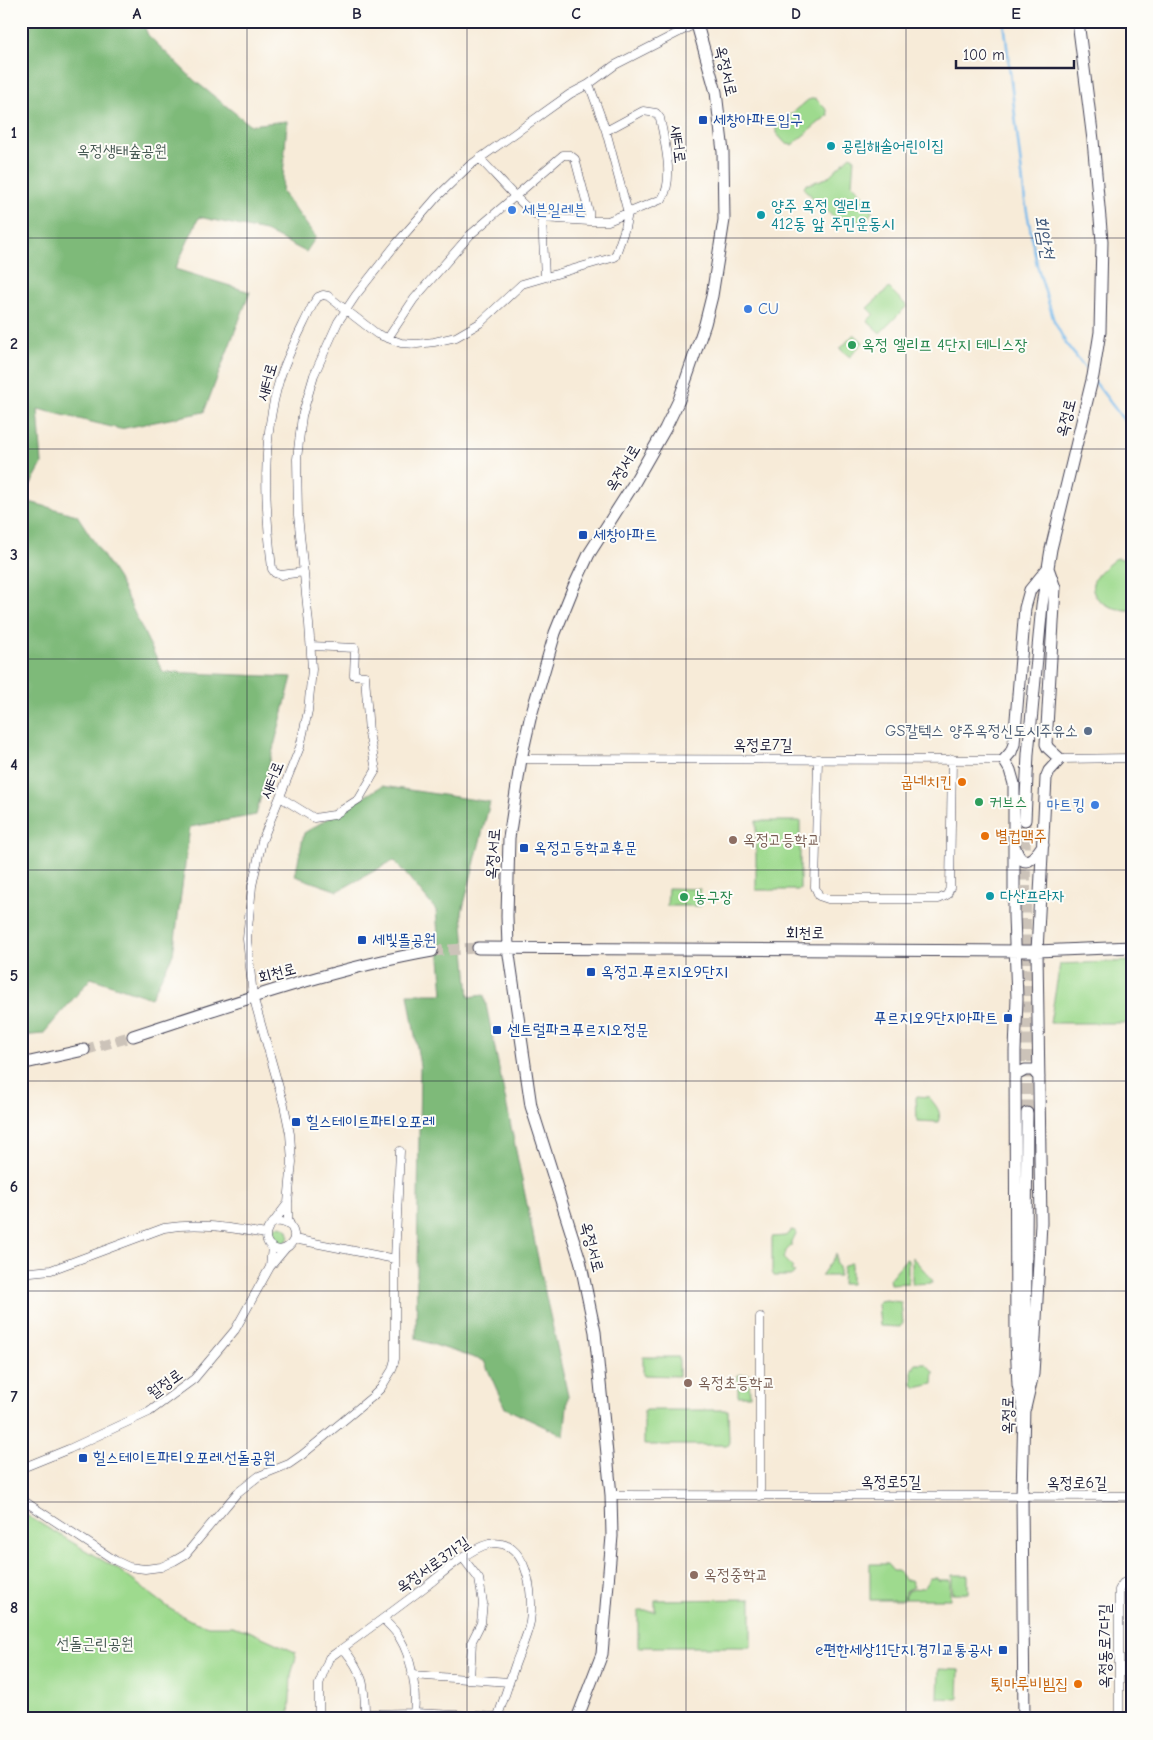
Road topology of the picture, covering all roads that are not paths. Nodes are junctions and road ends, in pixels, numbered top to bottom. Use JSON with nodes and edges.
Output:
{"nodes":[{"id":1,"x":1078,"y":21,"type":"edge"},
{"id":2,"x":698,"y":22,"type":"edge"},
{"id":3,"x":589,"y":84,"type":"junction"},
{"id":4,"x":606,"y":131,"type":"junction"},
{"id":5,"x":480,"y":158,"type":"junction"},
{"id":6,"x":516,"y":195,"type":"junction"},
{"id":7,"x":628,"y":213,"type":"junction"},
{"id":8,"x":542,"y":218,"type":"junction"},
{"id":9,"x":589,"y":221,"type":"junction"},
{"id":10,"x":544,"y":277,"type":"junction"},
{"id":11,"x":346,"y":310,"type":"junction"},
{"id":12,"x":388,"y":338,"type":"junction"},
{"id":13,"x":1048,"y":568,"type":"junction"},
{"id":14,"x":304,"y":572,"type":"junction"},
{"id":15,"x":311,"y":646,"type":"junction"},
{"id":16,"x":1014,"y":744,"type":"junction"},
{"id":17,"x":1046,"y":744,"type":"junction"},
{"id":18,"x":1132,"y":758,"type":"edge"},
{"id":19,"x":521,"y":759,"type":"junction"},
{"id":20,"x":818,"y":759,"type":"junction"},
{"id":21,"x":952,"y":759,"type":"junction"},
{"id":22,"x":1004,"y":760,"type":"junction"},
{"id":23,"x":1060,"y":760,"type":"junction"},
{"id":24,"x":1046,"y":778,"type":"junction"},
{"id":25,"x":1014,"y":784,"type":"junction"},
{"id":26,"x":280,"y":797,"type":"junction"},
{"id":27,"x":1026,"y":820,"type":"tunnel mouth"},
{"id":28,"x":1043,"y":845,"type":"junction"},
{"id":29,"x":1014,"y":846,"type":"junction"},
{"id":30,"x":1132,"y":947,"type":"edge"},
{"id":31,"x":478,"y":948,"type":"tunnel mouth"},
{"id":32,"x":508,"y":948,"type":"junction"},
{"id":33,"x":1015,"y":950,"type":"junction"},
{"id":34,"x":1037,"y":950,"type":"junction"},
{"id":35,"x":432,"y":951,"type":"tunnel mouth"},
{"id":36,"x":253,"y":996,"type":"junction"},
{"id":37,"x":133,"y":1036,"type":"tunnel mouth"},
{"id":38,"x":84,"y":1050,"type":"tunnel mouth"},
{"id":39,"x":21,"y":1064,"type":"edge"},
{"id":40,"x":1039,"y":1077,"type":"junction"},
{"id":41,"x":1015,"y":1079,"type":"junction"},
{"id":42,"x":1027,"y":1113,"type":"tunnel mouth"},
{"id":43,"x":400,"y":1151,"type":"dead end"},
{"id":44,"x":288,"y":1203,"type":"junction"},
{"id":45,"x":273,"y":1223,"type":"junction"},
{"id":46,"x":290,"y":1226,"type":"junction"},
{"id":47,"x":266,"y":1234,"type":"junction"},
{"id":48,"x":294,"y":1238,"type":"junction"},
{"id":49,"x":272,"y":1247,"type":"junction"},
{"id":50,"x":285,"y":1248,"type":"junction"},
{"id":51,"x":395,"y":1259,"type":"junction"},
{"id":52,"x":270,"y":1267,"type":"junction"},
{"id":53,"x":21,"y":1273,"type":"edge"},
{"id":54,"x":760,"y":1317,"type":"dead end"},
{"id":55,"x":1024,"y":1411,"type":"junction"},
{"id":56,"x":23,"y":1468,"type":"edge"},
{"id":57,"x":611,"y":1495,"type":"junction"},
{"id":58,"x":760,"y":1496,"type":"junction"},
{"id":59,"x":1022,"y":1496,"type":"junction"},
{"id":60,"x":1132,"y":1496,"type":"edge"},
{"id":61,"x":21,"y":1499,"type":"edge"},
{"id":62,"x":463,"y":1558,"type":"junction"},
{"id":63,"x":1132,"y":1580,"type":"edge"},
{"id":64,"x":383,"y":1618,"type":"junction"},
{"id":65,"x":343,"y":1648,"type":"junction"},
{"id":66,"x":412,"y":1675,"type":"junction"},
{"id":67,"x":470,"y":1679,"type":"junction"},
{"id":68,"x":509,"y":1682,"type":"junction"},
{"id":69,"x":1024,"y":1698,"type":"junction"},
{"id":70,"x":414,"y":1713,"type":"junction"},
{"id":71,"x":365,"y":1716,"type":"edge"},
{"id":72,"x":498,"y":1718,"type":"edge"},
{"id":73,"x":319,"y":1719,"type":"edge"},
{"id":74,"x":577,"y":1719,"type":"edge"},
{"id":75,"x":1019,"y":1719,"type":"edge"},
{"id":76,"x":1024,"y":1719,"type":"edge"},
{"id":77,"x":1030,"y":1719,"type":"edge"},
{"id":78,"x":1119,"y":1719,"type":"edge"}],
"edges":[{"from":1,"to":13,"type":"main road","name":"옥정로"},
{"from":2,"to":3,"type":"street","name":"새터로"},
{"from":2,"to":19,"type":"main road","name":"옥정서로"},
{"from":3,"to":4,"type":"street","name":"새터로"},
{"from":3,"to":5,"type":"street","name":"새터로"},
{"from":4,"to":7,"type":"street","name":"새터로"},
{"from":4,"to":7,"type":"street","name":"새터로"},
{"from":5,"to":6,"type":"street"},
{"from":5,"to":11,"type":"street","name":"새터로"},
{"from":6,"to":8,"type":"street"},
{"from":6,"to":9,"type":"street"},
{"from":6,"to":12,"type":"street"},
{"from":7,"to":9,"type":"street","name":"새터로"},
{"from":7,"to":10,"type":"street","name":"새터로"},
{"from":8,"to":9,"type":"street","name":"새터로"},
{"from":8,"to":10,"type":"street"},
{"from":10,"to":12,"type":"street","name":"새터로"},
{"from":11,"to":12,"type":"street","name":"새터로"},
{"from":11,"to":14,"type":"street","name":"새터로"},
{"from":11,"to":14,"type":"street","name":"새터로"},
{"from":13,"to":16,"type":"main road"},
{"from":13,"to":17,"type":"main road"},
{"from":13,"to":27,"type":"main road","name":"옥정로"},
{"from":14,"to":15,"type":"street","name":"새터로"},
{"from":15,"to":26,"type":"street","name":"새터로"},
{"from":15,"to":26,"type":"street"},
{"from":16,"to":22,"type":"main road"},
{"from":16,"to":25,"type":"main road"},
{"from":17,"to":23,"type":"main road"},
{"from":17,"to":24,"type":"main road"},
{"from":18,"to":23,"type":"street"},
{"from":19,"to":20,"type":"street","name":"옥정로7길"},
{"from":19,"to":32,"type":"main road","name":"옥정서로"},
{"from":20,"to":21,"type":"street","name":"옥정로7길"},
{"from":20,"to":21,"type":"street"},
{"from":21,"to":22,"type":"street","name":"옥정로7길"},
{"from":22,"to":25,"type":"main road"},
{"from":23,"to":24,"type":"main road"},
{"from":24,"to":28,"type":"main road"},
{"from":25,"to":29,"type":"main road"},
{"from":26,"to":36,"type":"street","name":"새터로"},
{"from":28,"to":29,"type":"main road"},
{"from":28,"to":34,"type":"main road"},
{"from":29,"to":33,"type":"main road"},
{"from":30,"to":34,"type":"main road","name":"회천로"},
{"from":31,"to":32,"type":"main road","name":"회천로"},
{"from":32,"to":33,"type":"main road","name":"회천로"},
{"from":32,"to":57,"type":"main road","name":"옥정서로"},
{"from":33,"to":34,"type":"main road","name":"회천로"},
{"from":33,"to":41,"type":"main road"},
{"from":34,"to":40,"type":"main road"},
{"from":35,"to":36,"type":"main road","name":"회천로"},
{"from":36,"to":37,"type":"main road","name":"회천로"},
{"from":36,"to":44,"type":"street"},
{"from":38,"to":39,"type":"main road"},
{"from":40,"to":41,"type":"main road"},
{"from":40,"to":55,"type":"main road"},
{"from":41,"to":55,"type":"main road"},
{"from":42,"to":55,"type":"main road","name":"옥정로"},
{"from":43,"to":51,"type":"street"},
{"from":44,"to":45,"type":"street"},
{"from":44,"to":46,"type":"street"},
{"from":45,"to":46,"type":"street"},
{"from":45,"to":47,"type":"street"},
{"from":46,"to":48,"type":"street"},
{"from":47,"to":49,"type":"street"},
{"from":47,"to":53,"type":"street"},
{"from":48,"to":50,"type":"street"},
{"from":48,"to":51,"type":"street"},
{"from":49,"to":50,"type":"street"},
{"from":49,"to":52,"type":"street"},
{"from":50,"to":52,"type":"street"},
{"from":51,"to":61,"type":"street"},
{"from":52,"to":56,"type":"street","name":"월정로"},
{"from":54,"to":58,"type":"street"},
{"from":55,"to":59,"type":"main road","name":"옥정로"},
{"from":57,"to":58,"type":"street","name":"옥정로5길"},
{"from":57,"to":74,"type":"main road","name":"옥정서로"},
{"from":58,"to":59,"type":"street","name":"옥정로5길"},
{"from":59,"to":60,"type":"street","name":"옥정로6길"},
{"from":59,"to":69,"type":"main road","name":"옥정로"},
{"from":62,"to":64,"type":"street","name":"옥정서로3가길"},
{"from":62,"to":67,"type":"street"},
{"from":62,"to":68,"type":"street","name":"옥정서로3가길"},
{"from":63,"to":78,"type":"street","name":"옥정동로7다길"},
{"from":64,"to":65,"type":"street","name":"옥정서로3가길"},
{"from":64,"to":66,"type":"street"},
{"from":65,"to":71,"type":"street"},
{"from":65,"to":73,"type":"street","name":"옥정서로3가길"},
{"from":66,"to":67,"type":"street"},
{"from":66,"to":70,"type":"street"},
{"from":67,"to":68,"type":"street"},
{"from":68,"to":72,"type":"street","name":"옥정서로3가길"},
{"from":69,"to":75,"type":"main road"},
{"from":69,"to":76,"type":"main road","name":"옥정로"},
{"from":69,"to":77,"type":"main road"},
{"from":70,"to":71,"type":"street"},
{"from":70,"to":72,"type":"street"}]}
